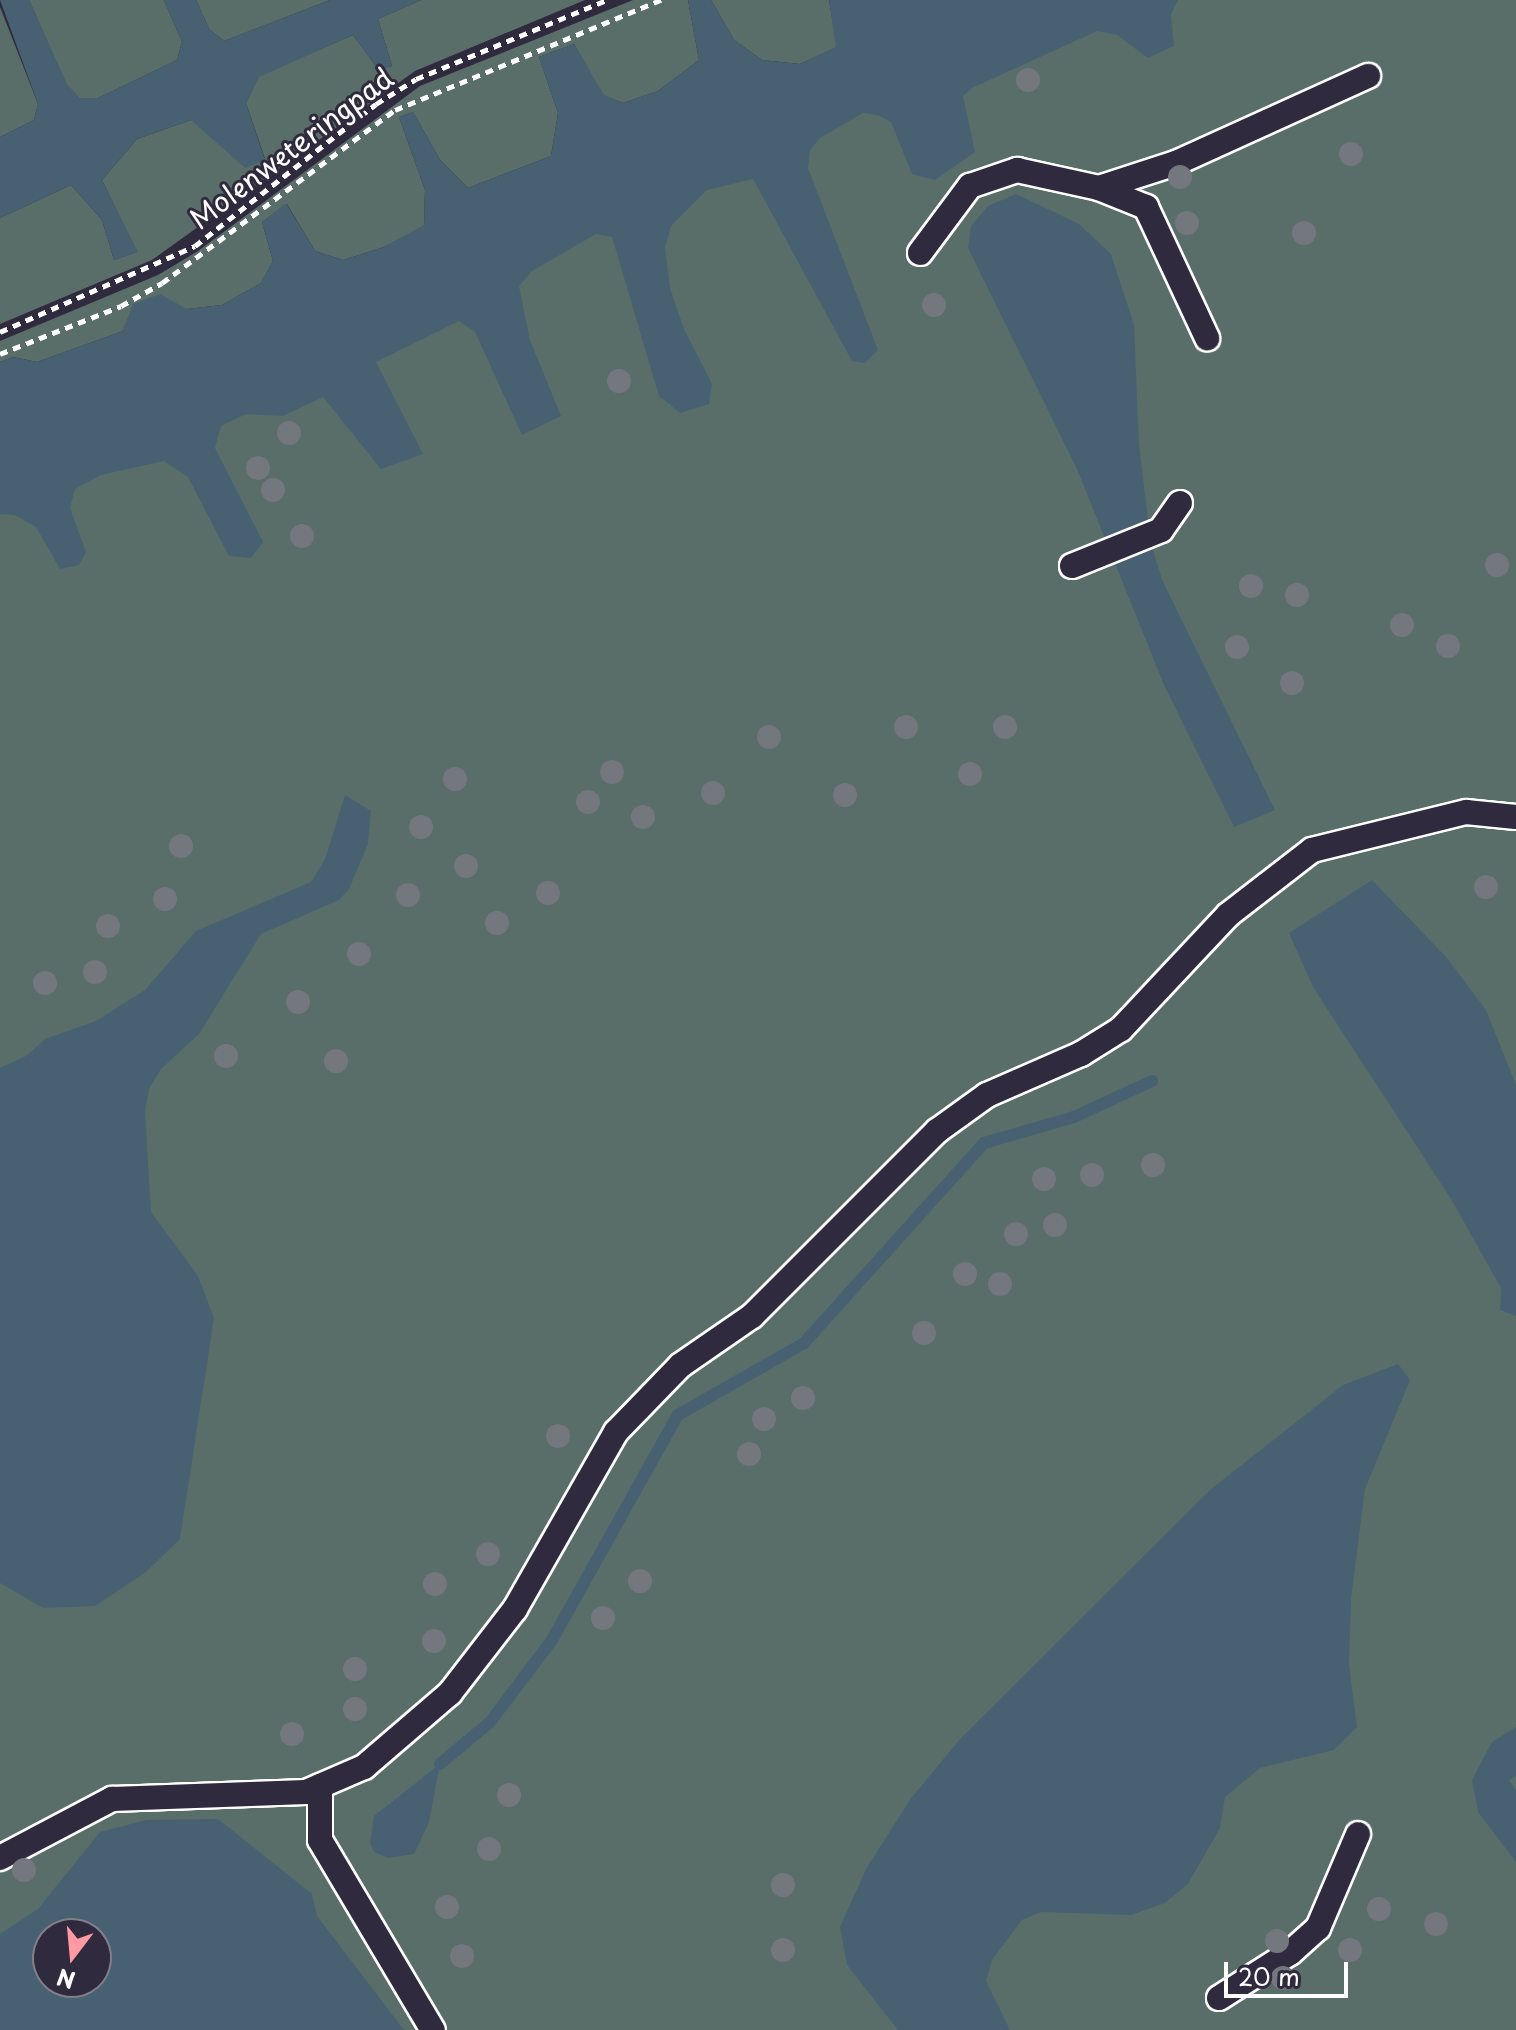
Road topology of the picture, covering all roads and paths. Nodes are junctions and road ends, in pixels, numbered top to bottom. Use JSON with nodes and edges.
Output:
{"nodes":[{"id":1,"x":607,"y":0,"type":"edge"},
{"id":2,"x":661,"y":0,"type":"edge"},
{"id":3,"x":1368,"y":76,"type":"dead end"},
{"id":4,"x":1099,"y":188,"type":"junction"},
{"id":5,"x":920,"y":253,"type":"dead end"},
{"id":6,"x":0,"y":332,"type":"edge"},
{"id":7,"x":1207,"y":338,"type":"dead end"},
{"id":8,"x":0,"y":354,"type":"edge"},
{"id":9,"x":1180,"y":503,"type":"dead end"},
{"id":10,"x":1072,"y":566,"type":"dead end"},
{"id":11,"x":1516,"y":817,"type":"edge"},
{"id":12,"x":320,"y":1786,"type":"junction"},
{"id":13,"x":1358,"y":1834,"type":"dead end"},
{"id":14,"x":0,"y":1858,"type":"edge"},
{"id":15,"x":1219,"y":1998,"type":"dead end"},
{"id":16,"x":433,"y":2030,"type":"edge"}],
"edges":[{"from":1,"to":6,"type":"path","name":"Molenweteringpad"},
{"from":2,"to":8,"type":"path"},
{"from":3,"to":4,"type":"lane"},
{"from":4,"to":5,"type":"lane"},
{"from":4,"to":7,"type":"lane"},
{"from":9,"to":10,"type":"lane"},
{"from":11,"to":12,"type":"lane"},
{"from":12,"to":14,"type":"lane"},
{"from":12,"to":16,"type":"lane"},
{"from":13,"to":15,"type":"lane"}]}
